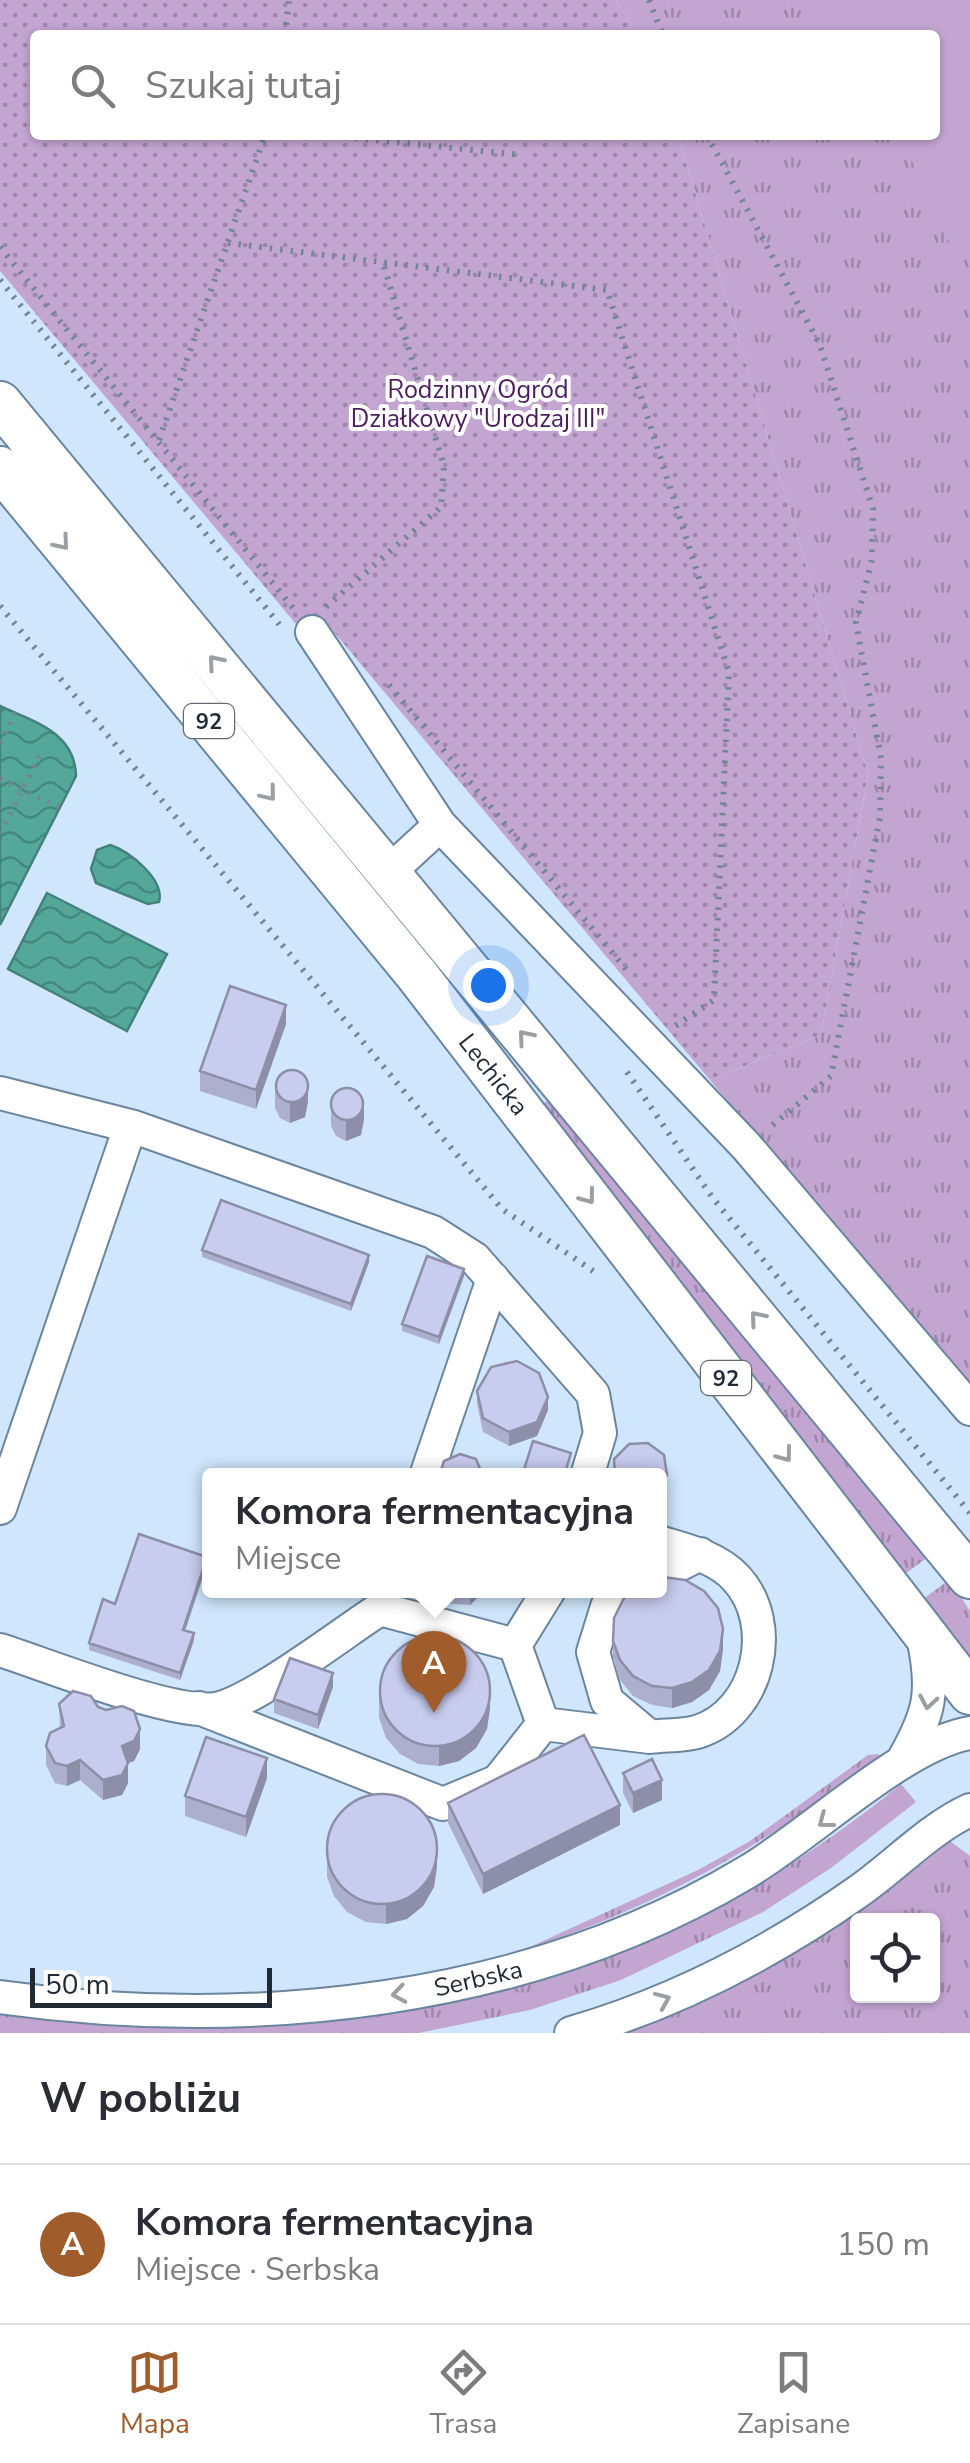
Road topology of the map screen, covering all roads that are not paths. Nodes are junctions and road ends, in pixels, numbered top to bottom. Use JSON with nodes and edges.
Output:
{"nodes":[{"id":1,"x":0,"y":404,"type":"edge"},
{"id":2,"x":0,"y":468,"type":"edge"},
{"id":3,"x":325,"y":628,"type":"road end"},
{"id":4,"x":440,"y":825,"type":"junction"},
{"id":5,"x":389,"y":872,"type":"junction"},
{"id":6,"x":0,"y":1093,"type":"edge"},
{"id":7,"x":130,"y":1127,"type":"junction"},
{"id":8,"x":493,"y":1280,"type":"junction"},
{"id":9,"x":970,"y":1409,"type":"edge"},
{"id":10,"x":429,"y":1468,"type":"edge"},
{"id":11,"x":589,"y":1468,"type":"edge"},
{"id":12,"x":0,"y":1508,"type":"edge"},
{"id":13,"x":667,"y":1544,"type":"edge"},
{"id":14,"x":700,"y":1554,"type":"junction"},
{"id":15,"x":667,"y":1571,"type":"edge"},
{"id":16,"x":964,"y":1573,"type":"edge"},
{"id":17,"x":544,"y":1598,"type":"edge"},
{"id":18,"x":621,"y":1598,"type":"edge"},
{"id":19,"x":383,"y":1600,"type":"edge"},
{"id":20,"x":923,"y":1637,"type":"junction"},
{"id":21,"x":515,"y":1645,"type":"junction"},
{"id":22,"x":0,"y":1650,"type":"edge"},
{"id":23,"x":970,"y":1693,"type":"edge"},
{"id":24,"x":199,"y":1708,"type":"junction"},
{"id":25,"x":542,"y":1724,"type":"junction"},
{"id":26,"x":970,"y":1732,"type":"edge"},
{"id":27,"x":650,"y":1737,"type":"junction"},
{"id":28,"x":902,"y":1762,"type":"junction"},
{"id":29,"x":970,"y":1790,"type":"edge"},
{"id":30,"x":959,"y":1816,"type":"edge"},
{"id":31,"x":0,"y":1997,"type":"edge"},
{"id":32,"x":571,"y":2033,"type":"edge"}],
"edges":[{"from":5,"to":1,"type":"main road","name":"Lechicka","number":"92","one_way":true},
{"from":2,"to":20,"type":"main road","name":"Lechicka","number":"92","one_way":true},
{"from":3,"to":4,"type":"street"},
{"from":4,"to":5,"type":"street"},
{"from":4,"to":9,"type":"street"},
{"from":16,"to":5,"type":"main road","name":"Lechicka","number":"92","one_way":true},
{"from":6,"to":7,"type":"street"},
{"from":7,"to":8,"type":"street"},
{"from":7,"to":12,"type":"street"},
{"from":8,"to":10,"type":"street"},
{"from":8,"to":11,"type":"street"},
{"from":13,"to":14,"type":"street"},
{"from":14,"to":15,"type":"street"},
{"from":14,"to":27,"type":"street"},
{"from":17,"to":21,"type":"street"},
{"from":18,"to":27,"type":"street"},
{"from":19,"to":21,"type":"street"},
{"from":19,"to":24,"type":"street"},
{"from":20,"to":23,"type":"main road","name":"Lechicka","number":"92"},
{"from":20,"to":28,"type":"street","name":"Serbska","one_way":true},
{"from":21,"to":25,"type":"street"},
{"from":22,"to":24,"type":"street"},
{"from":24,"to":25,"type":"street"},
{"from":25,"to":27,"type":"street"},
{"from":26,"to":28,"type":"street","name":"Serbska"},
{"from":28,"to":31,"type":"street","name":"Serbska","one_way":true},
{"from":29,"to":30,"type":"street"},
{"from":32,"to":30,"type":"street","one_way":true}]}
